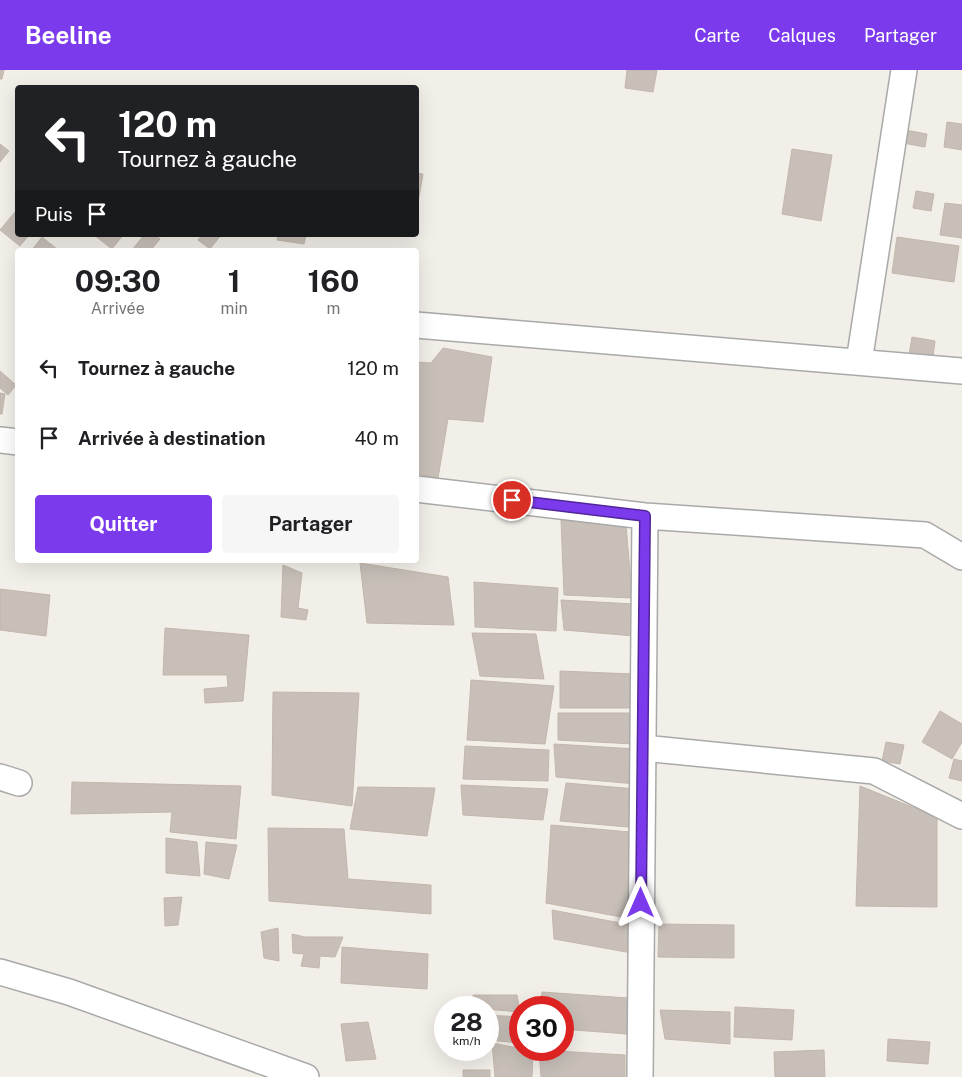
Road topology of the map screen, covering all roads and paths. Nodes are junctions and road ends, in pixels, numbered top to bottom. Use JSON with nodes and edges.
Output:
{"nodes":[{"id":1,"x":904,"y":70,"type":"edge"},
{"id":2,"x":419,"y":326,"type":"edge"},
{"id":3,"x":859,"y":362,"type":"junction"},
{"id":4,"x":962,"y":371,"type":"edge"},
{"id":5,"x":0,"y":440,"type":"edge"},
{"id":6,"x":15,"y":442,"type":"edge"},
{"id":7,"x":419,"y":489,"type":"edge"},
{"id":8,"x":645,"y":516,"type":"junction"},
{"id":9,"x":962,"y":556,"type":"edge"},
{"id":10,"x":643,"y":748,"type":"junction"},
{"id":11,"x":962,"y":816,"type":"edge"},
{"id":12,"x":0,"y":972,"type":"edge"},
{"id":13,"x":306,"y":1077,"type":"edge"},
{"id":14,"x":640,"y":1077,"type":"edge"}],
"edges":[{"from":1,"to":3,"type":"street"},
{"from":2,"to":3,"type":"street"},
{"from":3,"to":4,"type":"street"},
{"from":5,"to":6,"type":"street"},
{"from":7,"to":8,"type":"street"},
{"from":8,"to":9,"type":"street"},
{"from":8,"to":10,"type":"street"},
{"from":10,"to":11,"type":"street"},
{"from":10,"to":14,"type":"street"},
{"from":12,"to":13,"type":"street"}]}
